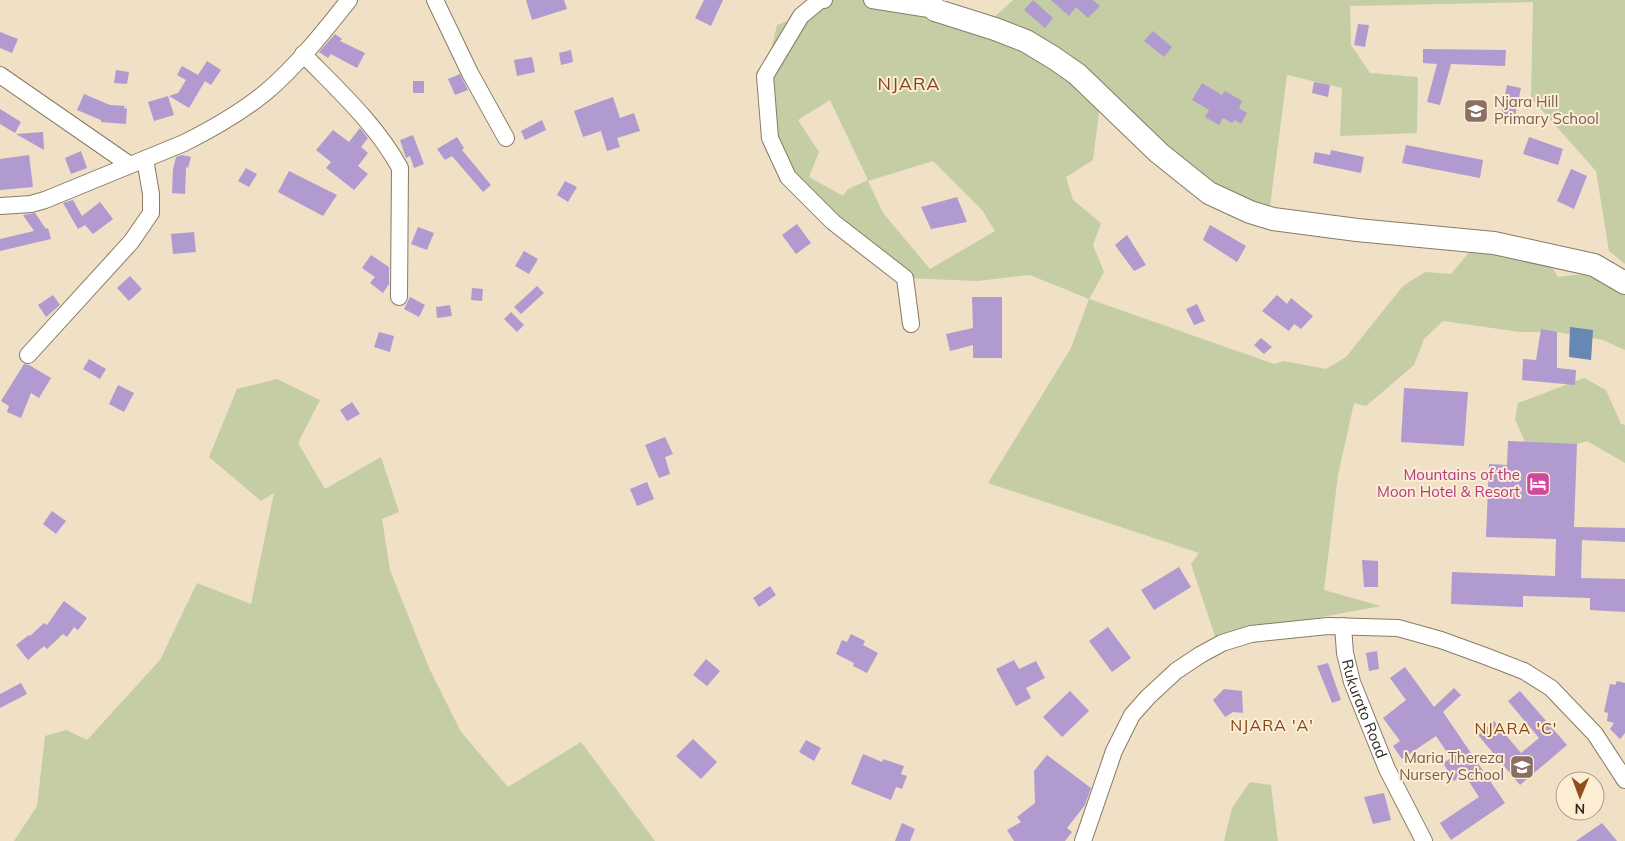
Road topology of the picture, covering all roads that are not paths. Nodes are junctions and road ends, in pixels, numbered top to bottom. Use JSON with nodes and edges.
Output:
{"nodes":[{"id":1,"x":349,"y":0,"type":"edge"},
{"id":2,"x":435,"y":0,"type":"edge"},
{"id":3,"x":824,"y":0,"type":"edge"},
{"id":4,"x":872,"y":0,"type":"edge"},
{"id":5,"x":932,"y":5,"type":"edge"},
{"id":6,"x":303,"y":54,"type":"junction"},
{"id":7,"x":0,"y":74,"type":"edge"},
{"id":8,"x":506,"y":138,"type":"dead end"},
{"id":9,"x":137,"y":162,"type":"junction"},
{"id":10,"x":0,"y":208,"type":"edge"},
{"id":11,"x":1625,"y":282,"type":"edge"},
{"id":12,"x":399,"y":297,"type":"dead end"},
{"id":13,"x":911,"y":324,"type":"dead end"},
{"id":14,"x":28,"y":355,"type":"dead end"},
{"id":15,"x":1343,"y":626,"type":"junction"},
{"id":16,"x":1625,"y":780,"type":"edge"},
{"id":17,"x":1083,"y":841,"type":"edge"},
{"id":18,"x":1424,"y":841,"type":"edge"}],
"edges":[{"from":1,"to":6,"type":"street"},
{"from":2,"to":8,"type":"street"},
{"from":3,"to":13,"type":"street"},
{"from":4,"to":5,"type":"street"},
{"from":5,"to":11,"type":"main road"},
{"from":6,"to":9,"type":"street"},
{"from":6,"to":12,"type":"street"},
{"from":7,"to":9,"type":"street"},
{"from":9,"to":10,"type":"street"},
{"from":9,"to":14,"type":"street"},
{"from":15,"to":16,"type":"street"},
{"from":15,"to":17,"type":"street"},
{"from":15,"to":18,"type":"street","name":"Rukurato Road"}]}
